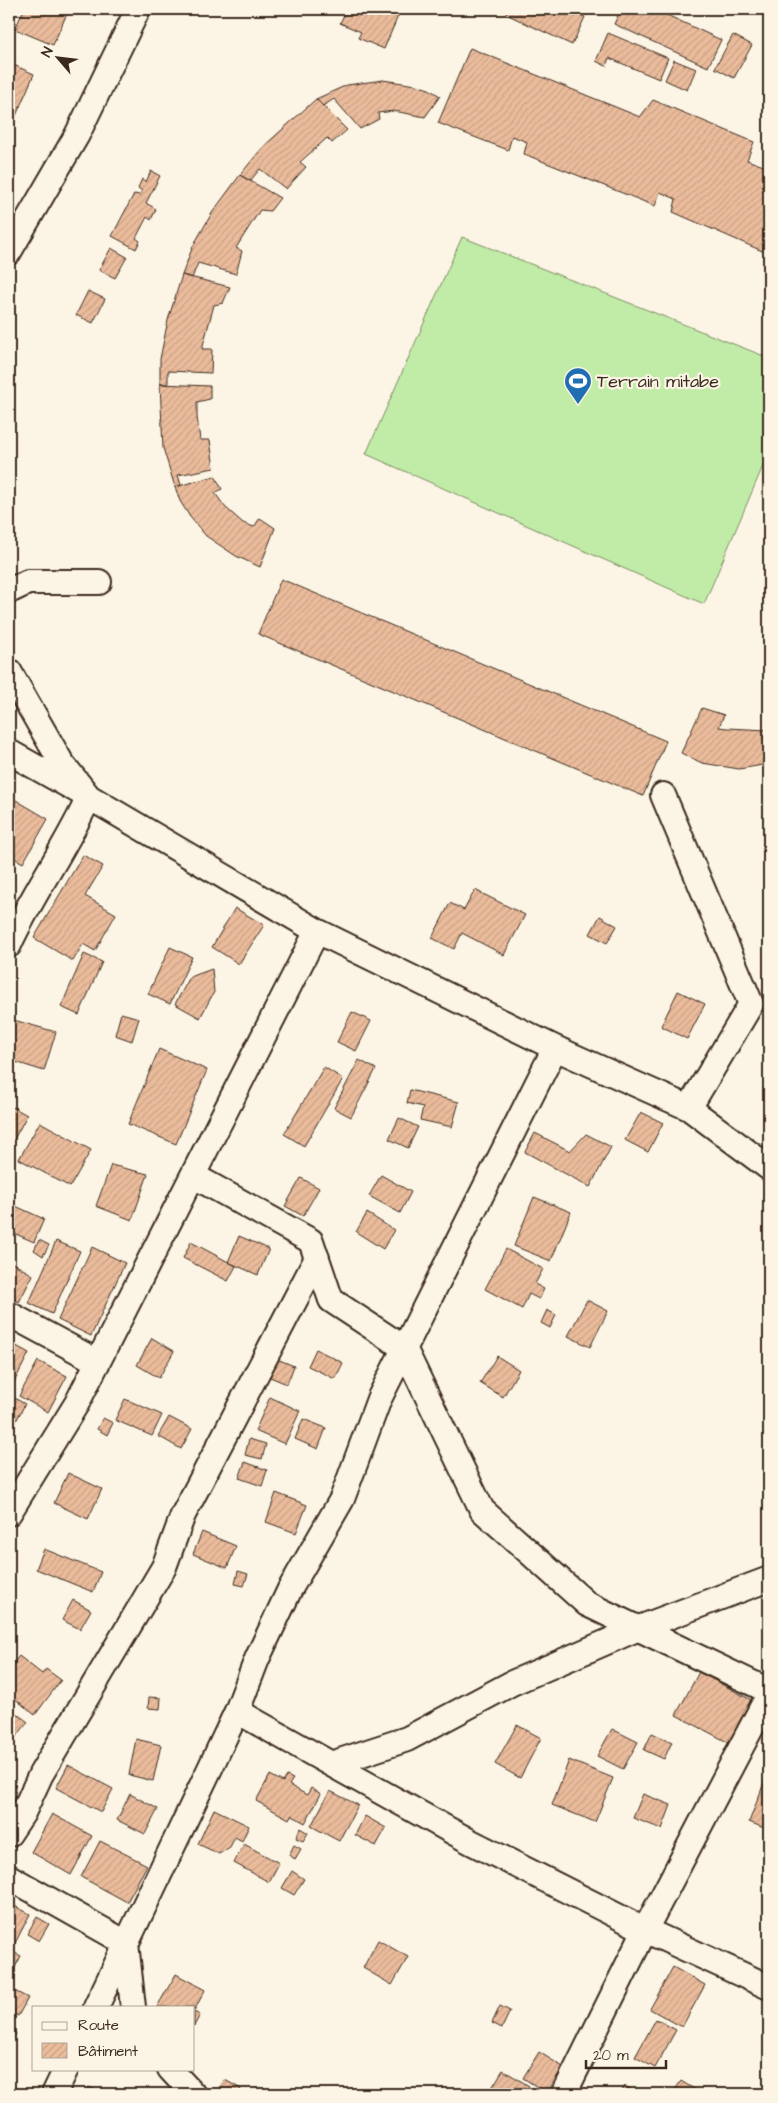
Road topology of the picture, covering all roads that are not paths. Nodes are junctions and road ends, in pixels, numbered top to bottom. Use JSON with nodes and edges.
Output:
{"nodes":[{"id":1,"x":138,"y":9,"type":"edge"},
{"id":2,"x":9,"y":252,"type":"edge"},
{"id":3,"x":100,"y":582,"type":"dead end"},
{"id":4,"x":9,"y":591,"type":"edge"},
{"id":5,"x":9,"y":672,"type":"edge"},
{"id":6,"x":9,"y":752,"type":"edge"},
{"id":7,"x":663,"y":795,"type":"dead end"},
{"id":8,"x":89,"y":796,"type":"junction"},
{"id":9,"x":317,"y":931,"type":"junction"},
{"id":10,"x":9,"y":945,"type":"edge"},
{"id":11,"x":555,"y":1048,"type":"junction"},
{"id":12,"x":689,"y":1108,"type":"junction"},
{"id":13,"x":769,"y":1168,"type":"edge"},
{"id":14,"x":194,"y":1176,"type":"junction"},
{"id":15,"x":317,"y":1258,"type":"junction"},
{"id":16,"x":9,"y":1314,"type":"edge"},
{"id":17,"x":404,"y":1348,"type":"junction"},
{"id":18,"x":98,"y":1362,"type":"junction"},
{"id":19,"x":9,"y":1514,"type":"edge"},
{"id":20,"x":769,"y":1578,"type":"edge"},
{"id":21,"x":639,"y":1628,"type":"junction"},
{"id":22,"x":769,"y":1693,"type":"edge"},
{"id":23,"x":236,"y":1711,"type":"junction"},
{"id":24,"x":331,"y":1764,"type":"junction"},
{"id":25,"x":9,"y":1834,"type":"edge"},
{"id":26,"x":9,"y":1877,"type":"edge"},
{"id":27,"x":645,"y":1930,"type":"junction"},
{"id":28,"x":126,"y":1943,"type":"junction"},
{"id":29,"x":769,"y":1986,"type":"edge"},
{"id":30,"x":96,"y":2006,"type":"edge"},
{"id":31,"x":133,"y":2006,"type":"edge"},
{"id":32,"x":66,"y":2070,"type":"edge"},
{"id":33,"x":171,"y":2070,"type":"edge"},
{"id":34,"x":54,"y":2094,"type":"edge"},
{"id":35,"x":193,"y":2094,"type":"edge"},
{"id":36,"x":564,"y":2094,"type":"edge"}],
"edges":[{"from":1,"to":2,"type":"street"},
{"from":3,"to":4,"type":"street"},
{"from":5,"to":8,"type":"street"},
{"from":6,"to":8,"type":"street"},
{"from":7,"to":12,"type":"street"},
{"from":8,"to":9,"type":"street"},
{"from":8,"to":10,"type":"street"},
{"from":9,"to":11,"type":"street"},
{"from":9,"to":14,"type":"street"},
{"from":11,"to":12,"type":"street"},
{"from":11,"to":17,"type":"street"},
{"from":12,"to":13,"type":"street"},
{"from":14,"to":15,"type":"street"},
{"from":14,"to":18,"type":"street"},
{"from":15,"to":17,"type":"street"},
{"from":15,"to":25,"type":"street"},
{"from":16,"to":18,"type":"street"},
{"from":17,"to":21,"type":"street"},
{"from":17,"to":23,"type":"street"},
{"from":18,"to":19,"type":"street"},
{"from":20,"to":21,"type":"street"},
{"from":21,"to":22,"type":"street"},
{"from":21,"to":24,"type":"street"},
{"from":22,"to":27,"type":"street"},
{"from":23,"to":24,"type":"street"},
{"from":23,"to":28,"type":"street"},
{"from":24,"to":27,"type":"street"},
{"from":26,"to":28,"type":"street"},
{"from":27,"to":29,"type":"street"},
{"from":27,"to":36,"type":"street"},
{"from":28,"to":30,"type":"street"},
{"from":28,"to":31,"type":"street"},
{"from":32,"to":34,"type":"street"},
{"from":33,"to":35,"type":"street"}]}
